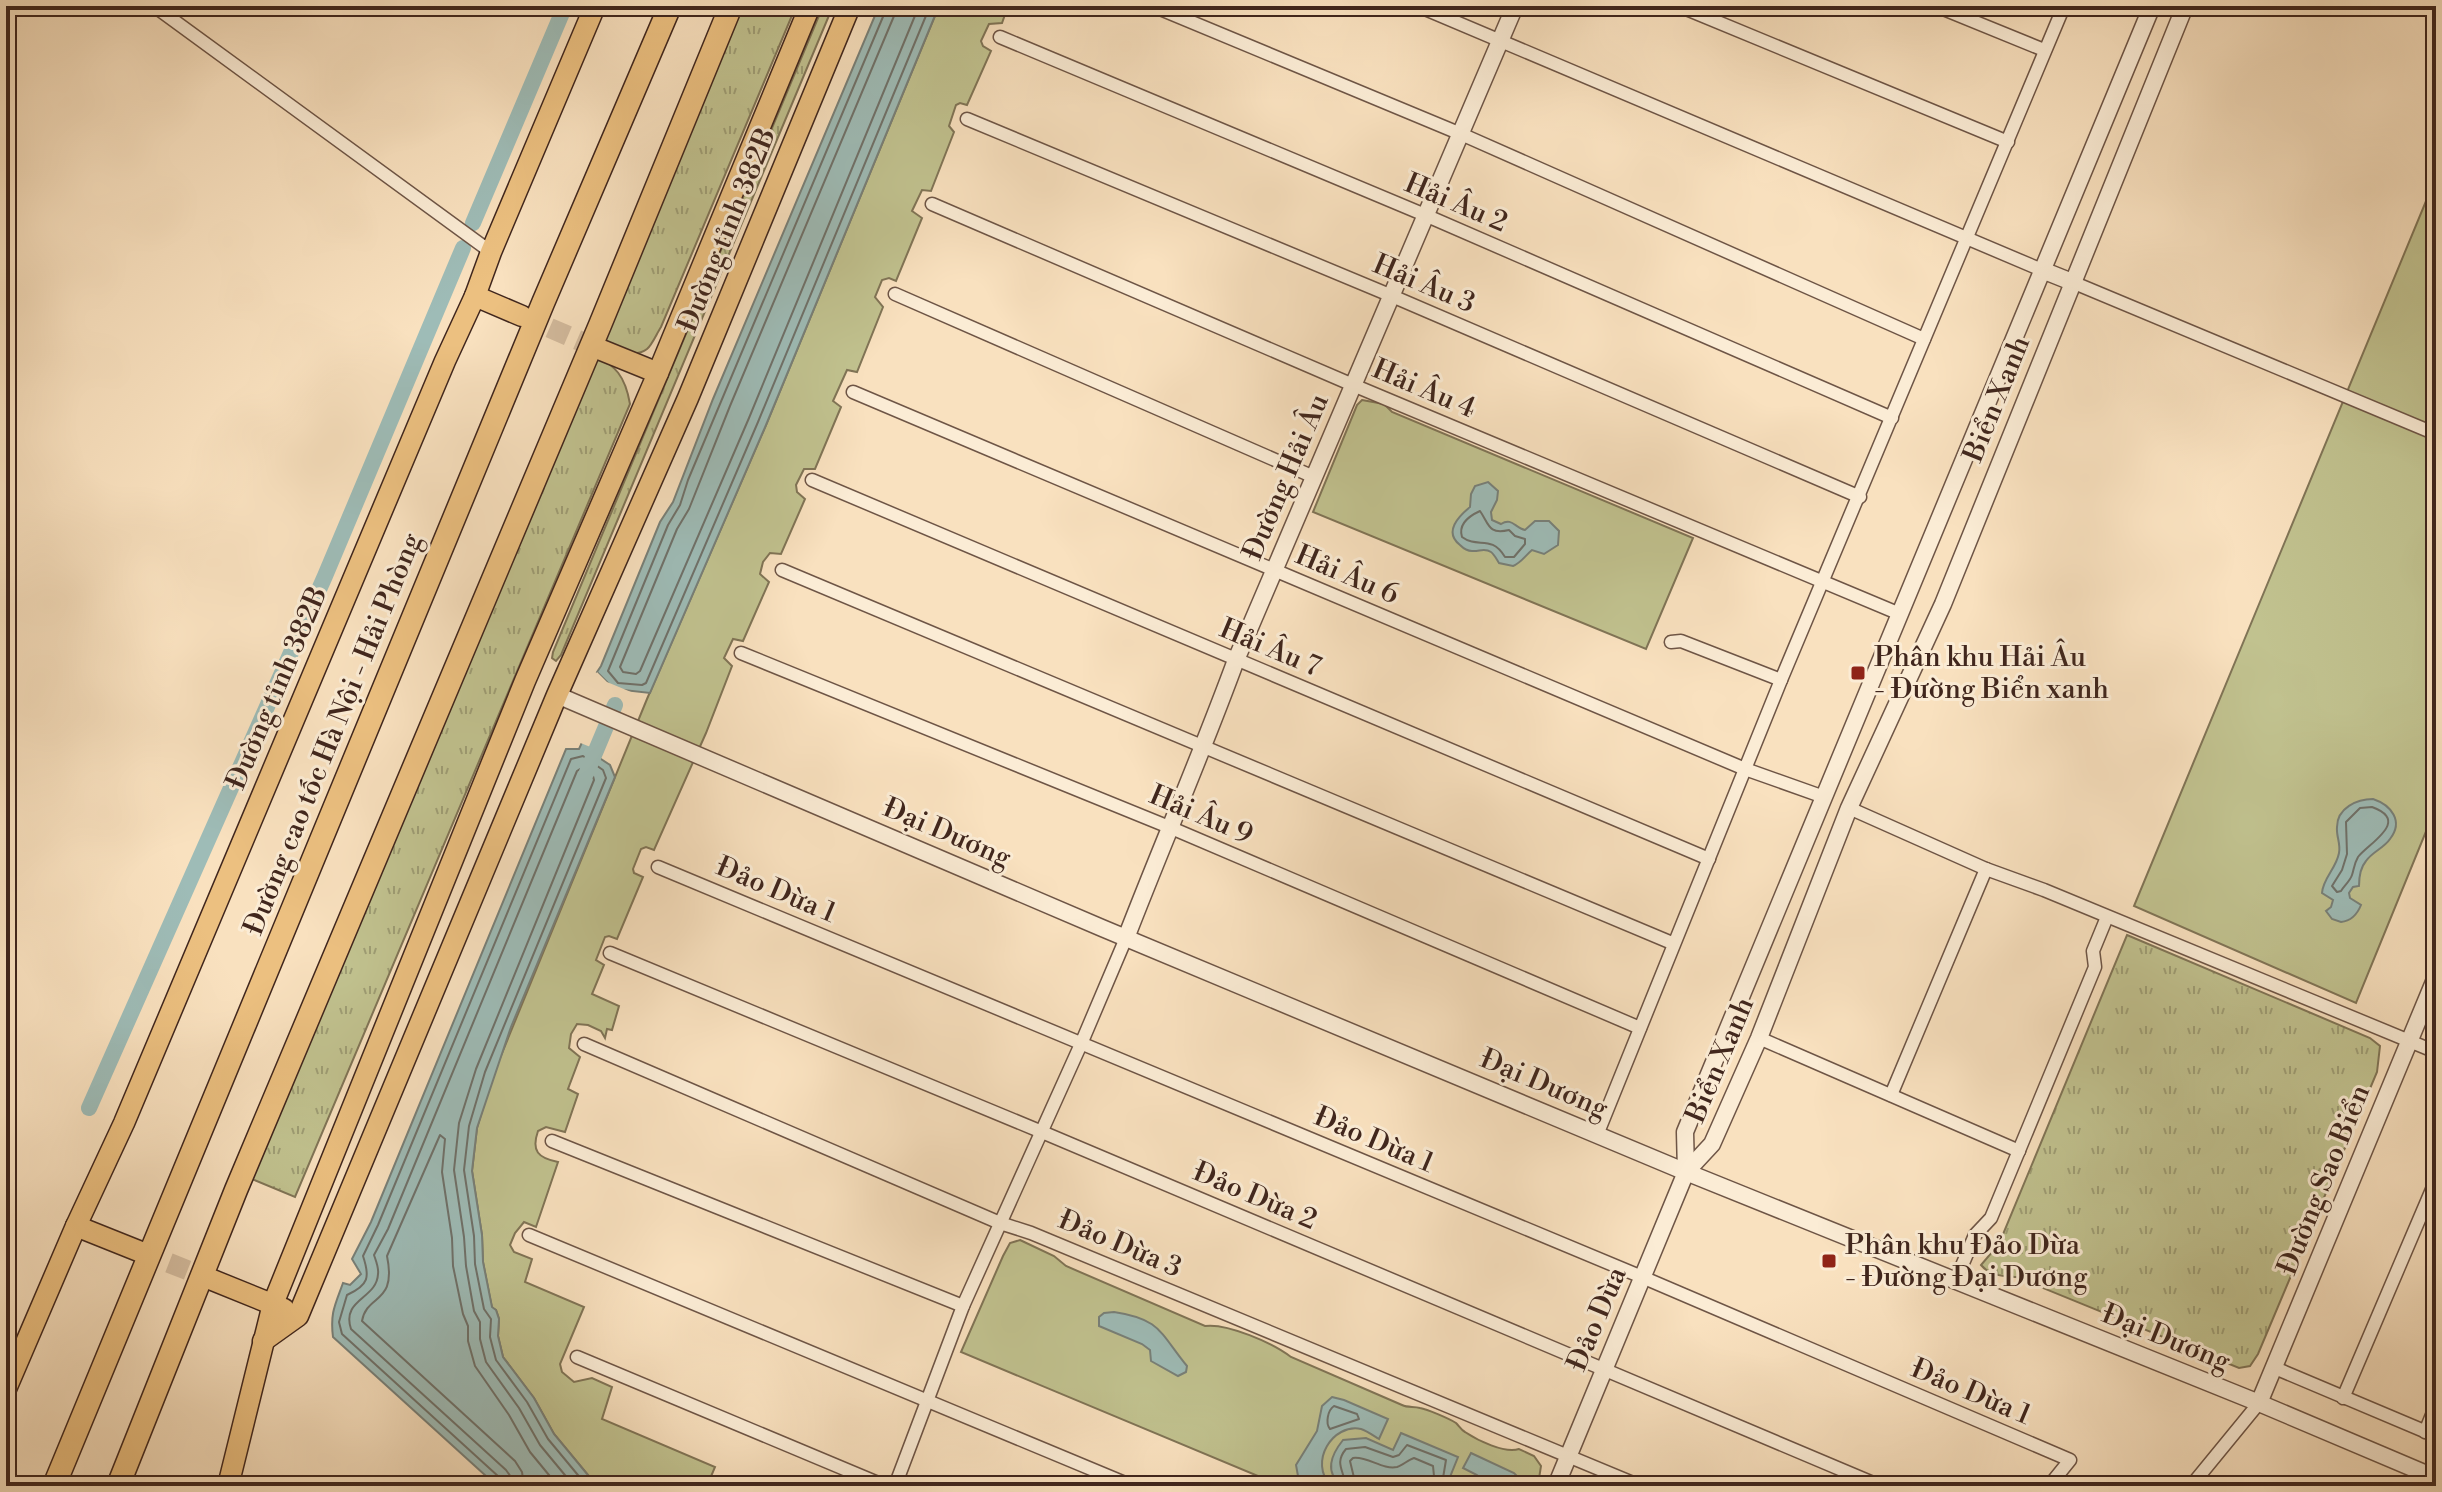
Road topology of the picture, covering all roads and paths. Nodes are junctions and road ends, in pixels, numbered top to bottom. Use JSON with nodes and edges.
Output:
{"nodes":[{"id":1,"x":154,"y":6,"type":"edge"},
{"id":2,"x":595,"y":6,"type":"edge"},
{"id":3,"x":669,"y":6,"type":"edge"},
{"id":4,"x":731,"y":6,"type":"edge"},
{"id":5,"x":810,"y":6,"type":"edge"},
{"id":6,"x":850,"y":6,"type":"edge"},
{"id":7,"x":1153,"y":6,"type":"edge"},
{"id":8,"x":1418,"y":6,"type":"edge"},
{"id":9,"x":1515,"y":6,"type":"edge"},
{"id":10,"x":1679,"y":6,"type":"edge"},
{"id":11,"x":1936,"y":6,"type":"edge"},
{"id":12,"x":2064,"y":6,"type":"edge"},
{"id":13,"x":2152,"y":6,"type":"edge"},
{"id":14,"x":2185,"y":6,"type":"edge"},
{"id":15,"x":1000,"y":37,"type":"dead end"},
{"id":16,"x":1502,"y":40,"type":"junction"},
{"id":17,"x":2044,"y":50,"type":"junction"},
{"id":18,"x":967,"y":119,"type":"dead end"},
{"id":19,"x":1461,"y":134,"type":"junction"},
{"id":20,"x":2008,"y":142,"type":"junction"},
{"id":21,"x":932,"y":204,"type":"dead end"},
{"id":22,"x":1425,"y":215,"type":"junction"},
{"id":23,"x":1968,"y":237,"type":"junction"},
{"id":24,"x":491,"y":252,"type":"junction"},
{"id":25,"x":2042,"y":270,"type":"junction"},
{"id":26,"x":2072,"y":282,"type":"junction"},
{"id":27,"x":895,"y":294,"type":"dead end"},
{"id":28,"x":475,"y":296,"type":"junction"},
{"id":29,"x":1392,"y":296,"type":"junction"},
{"id":30,"x":522,"y":316,"type":"tunnel mouth"},
{"id":31,"x":1924,"y":339,"type":"junction"},
{"id":32,"x":594,"y":347,"type":"tunnel mouth"},
{"id":33,"x":658,"y":373,"type":"junction"},
{"id":34,"x":1353,"y":385,"type":"junction"},
{"id":35,"x":853,"y":392,"type":"dead end"},
{"id":36,"x":1892,"y":418,"type":"junction"},
{"id":37,"x":2436,"y":434,"type":"edge"},
{"id":38,"x":1314,"y":477,"type":"junction"},
{"id":39,"x":812,"y":480,"type":"dead end"},
{"id":40,"x":1860,"y":497,"type":"junction"},
{"id":41,"x":782,"y":570,"type":"dead end"},
{"id":42,"x":1275,"y":571,"type":"junction"},
{"id":43,"x":1824,"y":582,"type":"junction"},
{"id":44,"x":1900,"y":614,"type":"junction"},
{"id":45,"x":1671,"y":642,"type":"dead end"},
{"id":46,"x":741,"y":653,"type":"dead end"},
{"id":47,"x":1236,"y":660,"type":"junction"},
{"id":48,"x":1781,"y":680,"type":"junction"},
{"id":49,"x":525,"y":681,"type":"junction"},
{"id":50,"x":557,"y":695,"type":"junction"},
{"id":51,"x":1204,"y":747,"type":"junction"},
{"id":52,"x":1745,"y":769,"type":"junction"},
{"id":53,"x":1824,"y":797,"type":"junction"},
{"id":54,"x":1849,"y":808,"type":"junction"},
{"id":55,"x":1169,"y":827,"type":"junction"},
{"id":56,"x":1709,"y":859,"type":"junction"},
{"id":57,"x":658,"y":867,"type":"dead end"},
{"id":58,"x":1986,"y":869,"type":"junction"},
{"id":59,"x":2107,"y":917,"type":"junction"},
{"id":60,"x":1126,"y":938,"type":"junction"},
{"id":61,"x":1672,"y":943,"type":"junction"},
{"id":62,"x":610,"y":953,"type":"dead end"},
{"id":63,"x":2436,"y":977,"type":"edge"},
{"id":64,"x":1640,"y":1028,"type":"junction"},
{"id":65,"x":1759,"y":1038,"type":"junction"},
{"id":66,"x":2410,"y":1041,"type":"junction"},
{"id":67,"x":584,"y":1044,"type":"dead end"},
{"id":68,"x":1081,"y":1044,"type":"junction"},
{"id":69,"x":2436,"y":1052,"type":"edge"},
{"id":70,"x":1891,"y":1095,"type":"junction"},
{"id":71,"x":1042,"y":1132,"type":"junction"},
{"id":72,"x":1597,"y":1135,"type":"junction"},
{"id":73,"x":552,"y":1141,"type":"dead end"},
{"id":74,"x":2019,"y":1151,"type":"junction"},
{"id":75,"x":1686,"y":1172,"type":"junction"},
{"id":76,"x":2436,"y":1180,"type":"edge"},
{"id":77,"x":1000,"y":1223,"type":"junction"},
{"id":78,"x":76,"y":1226,"type":"junction"},
{"id":79,"x":529,"y":1235,"type":"dead end"},
{"id":80,"x":141,"y":1252,"type":"tunnel mouth"},
{"id":81,"x":1642,"y":1277,"type":"junction"},
{"id":82,"x":210,"y":1279,"type":"tunnel mouth"},
{"id":83,"x":1955,"y":1282,"type":"junction"},
{"id":84,"x":273,"y":1304,"type":"junction"},
{"id":85,"x":963,"y":1306,"type":"junction"},
{"id":86,"x":298,"y":1316,"type":"junction"},
{"id":87,"x":263,"y":1341,"type":"junction"},
{"id":88,"x":577,"y":1357,"type":"dead end"},
{"id":89,"x":2275,"y":1368,"type":"junction"},
{"id":90,"x":1604,"y":1371,"type":"junction"},
{"id":91,"x":6,"y":1389,"type":"edge"},
{"id":92,"x":2343,"y":1398,"type":"junction"},
{"id":93,"x":926,"y":1399,"type":"junction"},
{"id":94,"x":2259,"y":1403,"type":"junction"},
{"id":95,"x":2436,"y":1405,"type":"edge"},
{"id":96,"x":2430,"y":1434,"type":"edge"},
{"id":97,"x":1568,"y":1456,"type":"junction"},
{"id":98,"x":2436,"y":1478,"type":"edge"},
{"id":99,"x":54,"y":1486,"type":"edge"},
{"id":100,"x":118,"y":1486,"type":"edge"},
{"id":101,"x":228,"y":1486,"type":"edge"},
{"id":102,"x":885,"y":1486,"type":"edge"},
{"id":103,"x":895,"y":1486,"type":"edge"},
{"id":104,"x":1132,"y":1486,"type":"edge"},
{"id":105,"x":1556,"y":1486,"type":"edge"},
{"id":106,"x":1640,"y":1486,"type":"edge"},
{"id":107,"x":1880,"y":1486,"type":"edge"},
{"id":108,"x":2049,"y":1486,"type":"edge"},
{"id":109,"x":2191,"y":1486,"type":"edge"}],
"edges":[{"from":1,"to":24,"type":"street"},
{"from":2,"to":24,"type":"main road","name":"Đường tỉnh 382B"},
{"from":3,"to":99,"type":"highway","name":"Đường cao tốc Hà Nội - Hải Phòng"},
{"from":4,"to":100,"type":"highway"},
{"from":5,"to":33,"type":"main road","name":"Đường tỉnh 382B"},
{"from":6,"to":50,"type":"main road","name":"Đường tỉnh 382B"},
{"from":7,"to":19,"type":"street"},
{"from":8,"to":16,"type":"street"},
{"from":9,"to":16,"type":"street","name":"Đường Hải Âu"},
{"from":10,"to":20,"type":"street"},
{"from":11,"to":17,"type":"street"},
{"from":12,"to":17,"type":"street"},
{"from":13,"to":25,"type":"street","name":"Biển Xanh"},
{"from":14,"to":26,"type":"street","name":"Biển Xanh"},
{"from":15,"to":22,"type":"street","name":"Hải Âu 2"},
{"from":16,"to":19,"type":"street","name":"Đường Hải Âu"},
{"from":16,"to":23,"type":"street"},
{"from":17,"to":20,"type":"street"},
{"from":18,"to":29,"type":"street","name":"Hải Âu 3"},
{"from":19,"to":22,"type":"street","name":"Đường Hải Âu"},
{"from":19,"to":31,"type":"street"},
{"from":20,"to":23,"type":"street"},
{"from":21,"to":34,"type":"street","name":"Hải Âu 4"},
{"from":22,"to":29,"type":"street","name":"Đường Hải Âu"},
{"from":22,"to":36,"type":"street","name":"Hải Âu 2"},
{"from":23,"to":25,"type":"street"},
{"from":23,"to":31,"type":"street"},
{"from":24,"to":28,"type":"main road","name":"Đường tỉnh 382B"},
{"from":25,"to":26,"type":"street"},
{"from":25,"to":44,"type":"street","name":"Biển Xanh"},
{"from":26,"to":37,"type":"street"},
{"from":26,"to":54,"type":"street","name":"Biển Xanh"},
{"from":27,"to":38,"type":"street"},
{"from":28,"to":30,"type":"main road"},
{"from":28,"to":78,"type":"main road","name":"Đường tỉnh 382B"},
{"from":29,"to":34,"type":"street","name":"Đường Hải Âu"},
{"from":29,"to":40,"type":"street","name":"Hải Âu 3"},
{"from":31,"to":36,"type":"street"},
{"from":32,"to":33,"type":"main road"},
{"from":33,"to":49,"type":"main road","name":"Đường tỉnh 382B"},
{"from":34,"to":38,"type":"street","name":"Đường Hải Âu"},
{"from":34,"to":43,"type":"street","name":"Hải Âu 4"},
{"from":35,"to":42,"type":"street","name":"Hải Âu 6"},
{"from":36,"to":40,"type":"street"},
{"from":38,"to":42,"type":"street","name":"Đường Hải Âu"},
{"from":39,"to":47,"type":"street","name":"Hải Âu 7"},
{"from":40,"to":43,"type":"street"},
{"from":41,"to":51,"type":"street"},
{"from":42,"to":47,"type":"street","name":"Đường Hải Âu"},
{"from":42,"to":52,"type":"street","name":"Hải Âu 6"},
{"from":43,"to":44,"type":"street","name":"Hải Âu 4"},
{"from":43,"to":48,"type":"street"},
{"from":44,"to":53,"type":"street","name":"Biển Xanh"},
{"from":45,"to":48,"type":"street"},
{"from":46,"to":55,"type":"street","name":"Hải Âu 9"},
{"from":47,"to":51,"type":"street","name":"Đường Hải Âu"},
{"from":47,"to":56,"type":"street","name":"Hải Âu 7"},
{"from":48,"to":52,"type":"street"},
{"from":49,"to":50,"type":"main road"},
{"from":49,"to":84,"type":"main road","name":"Đường tỉnh 382B"},
{"from":50,"to":60,"type":"street","name":"Đại Dương"},
{"from":50,"to":86,"type":"main road","name":"Đường tỉnh 382B"},
{"from":51,"to":55,"type":"street","name":"Đường Hải Âu"},
{"from":51,"to":61,"type":"street"},
{"from":52,"to":53,"type":"street","name":"Hải Âu 6"},
{"from":52,"to":56,"type":"street"},
{"from":53,"to":54,"type":"street"},
{"from":53,"to":75,"type":"street","name":"Biển Xanh"},
{"from":54,"to":58,"type":"street"},
{"from":54,"to":65,"type":"street","name":"Biển Xanh"},
{"from":55,"to":60,"type":"street","name":"Đường Hải Âu"},
{"from":55,"to":64,"type":"street","name":"Hải Âu 9"},
{"from":56,"to":61,"type":"street"},
{"from":57,"to":68,"type":"street","name":"Đảo Dừa 1"},
{"from":58,"to":59,"type":"street"},
{"from":58,"to":70,"type":"street"},
{"from":59,"to":66,"type":"street"},
{"from":59,"to":74,"type":"street"},
{"from":60,"to":68,"type":"street"},
{"from":60,"to":72,"type":"street","name":"Đại Dương"},
{"from":61,"to":64,"type":"street"},
{"from":62,"to":71,"type":"street","name":"Đảo Dừa 2"},
{"from":63,"to":66,"type":"street","name":"Đường Sao Biển"},
{"from":64,"to":72,"type":"street"},
{"from":65,"to":70,"type":"street"},
{"from":65,"to":75,"type":"street","name":"Biển Xanh"},
{"from":66,"to":69,"type":"street"},
{"from":66,"to":89,"type":"street","name":"Đường Sao Biển"},
{"from":67,"to":77,"type":"street","name":"Đảo Dừa 3"},
{"from":68,"to":71,"type":"street"},
{"from":68,"to":81,"type":"street","name":"Đảo Dừa 1"},
{"from":70,"to":74,"type":"street"},
{"from":71,"to":77,"type":"street"},
{"from":71,"to":90,"type":"street","name":"Đảo Dừa 2"},
{"from":72,"to":75,"type":"street","name":"Đại Dương"},
{"from":73,"to":85,"type":"street"},
{"from":74,"to":83,"type":"street"},
{"from":75,"to":81,"type":"street","name":"Đảo Dừa"},
{"from":75,"to":83,"type":"street","name":"Đại Dương"},
{"from":76,"to":92,"type":"street"},
{"from":77,"to":85,"type":"street"},
{"from":77,"to":97,"type":"street","name":"Đảo Dừa 3"},
{"from":78,"to":80,"type":"main road"},
{"from":78,"to":91,"type":"main road","name":"Đường tỉnh 382B"},
{"from":79,"to":93,"type":"street"},
{"from":81,"to":90,"type":"street","name":"Đảo Dừa"},
{"from":81,"to":108,"type":"street","name":"Đảo Dừa 1"},
{"from":82,"to":84,"type":"main road"},
{"from":83,"to":94,"type":"street","name":"Đại Dương"},
{"from":84,"to":86,"type":"main road"},
{"from":84,"to":87,"type":"main road","name":"Đường tỉnh 382B"},
{"from":85,"to":93,"type":"street"},
{"from":86,"to":87,"type":"main road"},
{"from":87,"to":101,"type":"main road","name":"Đường tỉnh 382B"},
{"from":88,"to":102,"type":"street"},
{"from":89,"to":92,"type":"street"},
{"from":89,"to":94,"type":"street","name":"Đường Sao Biển"},
{"from":90,"to":97,"type":"street","name":"Đảo Dừa"},
{"from":90,"to":107,"type":"street","name":"Đảo Dừa 2"},
{"from":92,"to":96,"type":"street"},
{"from":93,"to":103,"type":"street"},
{"from":93,"to":104,"type":"street"},
{"from":94,"to":98,"type":"street","name":"Đại Dương"},
{"from":94,"to":109,"type":"street"},
{"from":95,"to":96,"type":"street"},
{"from":97,"to":105,"type":"street","name":"Đảo Dừa"},
{"from":97,"to":106,"type":"street","name":"Đảo Dừa 3"}]}
